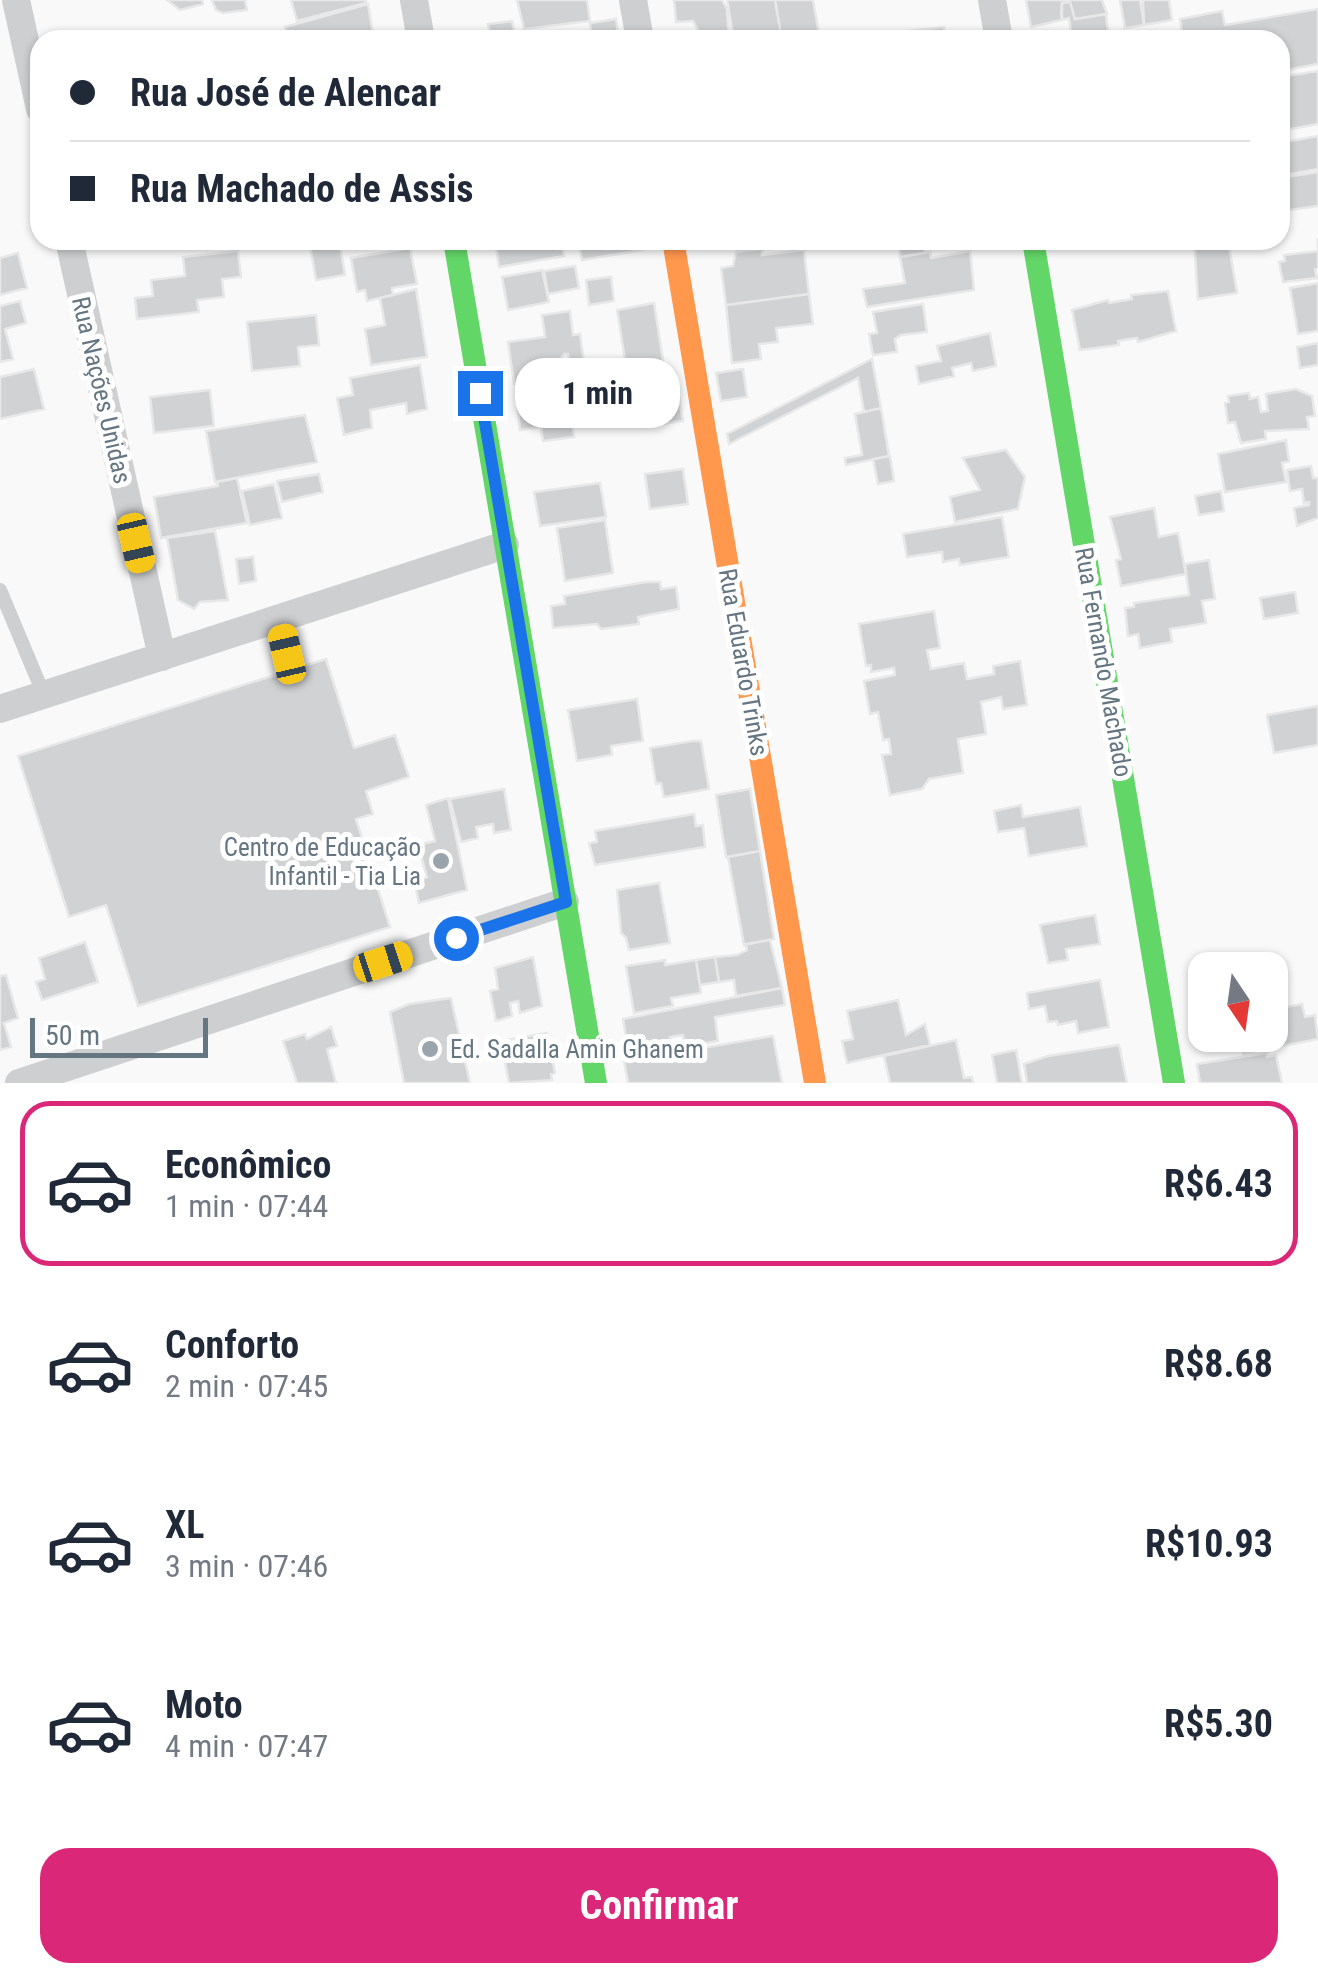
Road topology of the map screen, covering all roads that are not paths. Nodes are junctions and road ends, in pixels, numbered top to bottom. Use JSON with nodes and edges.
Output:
{"nodes":[{"id":1,"x":16,"y":0,"type":"edge"},
{"id":2,"x":414,"y":0,"type":"edge"},
{"id":3,"x":633,"y":0,"type":"edge"},
{"id":4,"x":992,"y":0,"type":"edge"},
{"id":5,"x":419,"y":30,"type":"edge"},
{"id":6,"x":638,"y":30,"type":"edge"},
{"id":7,"x":997,"y":30,"type":"edge"},
{"id":8,"x":30,"y":64,"type":"edge"},
{"id":9,"x":71,"y":250,"type":"edge"},
{"id":10,"x":456,"y":250,"type":"edge"},
{"id":11,"x":676,"y":250,"type":"edge"},
{"id":12,"x":1035,"y":250,"type":"edge"},
{"id":13,"x":505,"y":546,"type":"junction"},
{"id":14,"x":0,"y":590,"type":"edge"},
{"id":15,"x":278,"y":619,"type":"junction"},
{"id":16,"x":287,"y":654,"type":"dead end"},
{"id":17,"x":162,"y":657,"type":"junction"},
{"id":18,"x":44,"y":695,"type":"junction"},
{"id":19,"x":0,"y":709,"type":"edge"},
{"id":20,"x":566,"y":902,"type":"junction"},
{"id":21,"x":19,"y":1083,"type":"edge"},
{"id":22,"x":596,"y":1083,"type":"edge"},
{"id":23,"x":816,"y":1083,"type":"edge"},
{"id":24,"x":1174,"y":1083,"type":"edge"}],
"edges":[{"from":1,"to":8,"type":"street"},
{"from":2,"to":5,"type":"street"},
{"from":3,"to":6,"type":"street"},
{"from":4,"to":7,"type":"street"},
{"from":9,"to":17,"type":"street","name":"Rua Nações Unidas"},
{"from":10,"to":13,"type":"street"},
{"from":11,"to":23,"type":"street","name":"Rua Eduardo Trinks"},
{"from":12,"to":24,"type":"street","name":"Rua Fernando Machado"},
{"from":13,"to":15,"type":"street"},
{"from":13,"to":20,"type":"street"},
{"from":14,"to":18,"type":"lane"},
{"from":15,"to":16,"type":"lane"},
{"from":15,"to":17,"type":"street"},
{"from":17,"to":18,"type":"street"},
{"from":18,"to":19,"type":"street"},
{"from":20,"to":21,"type":"street"},
{"from":20,"to":22,"type":"street"}]}
